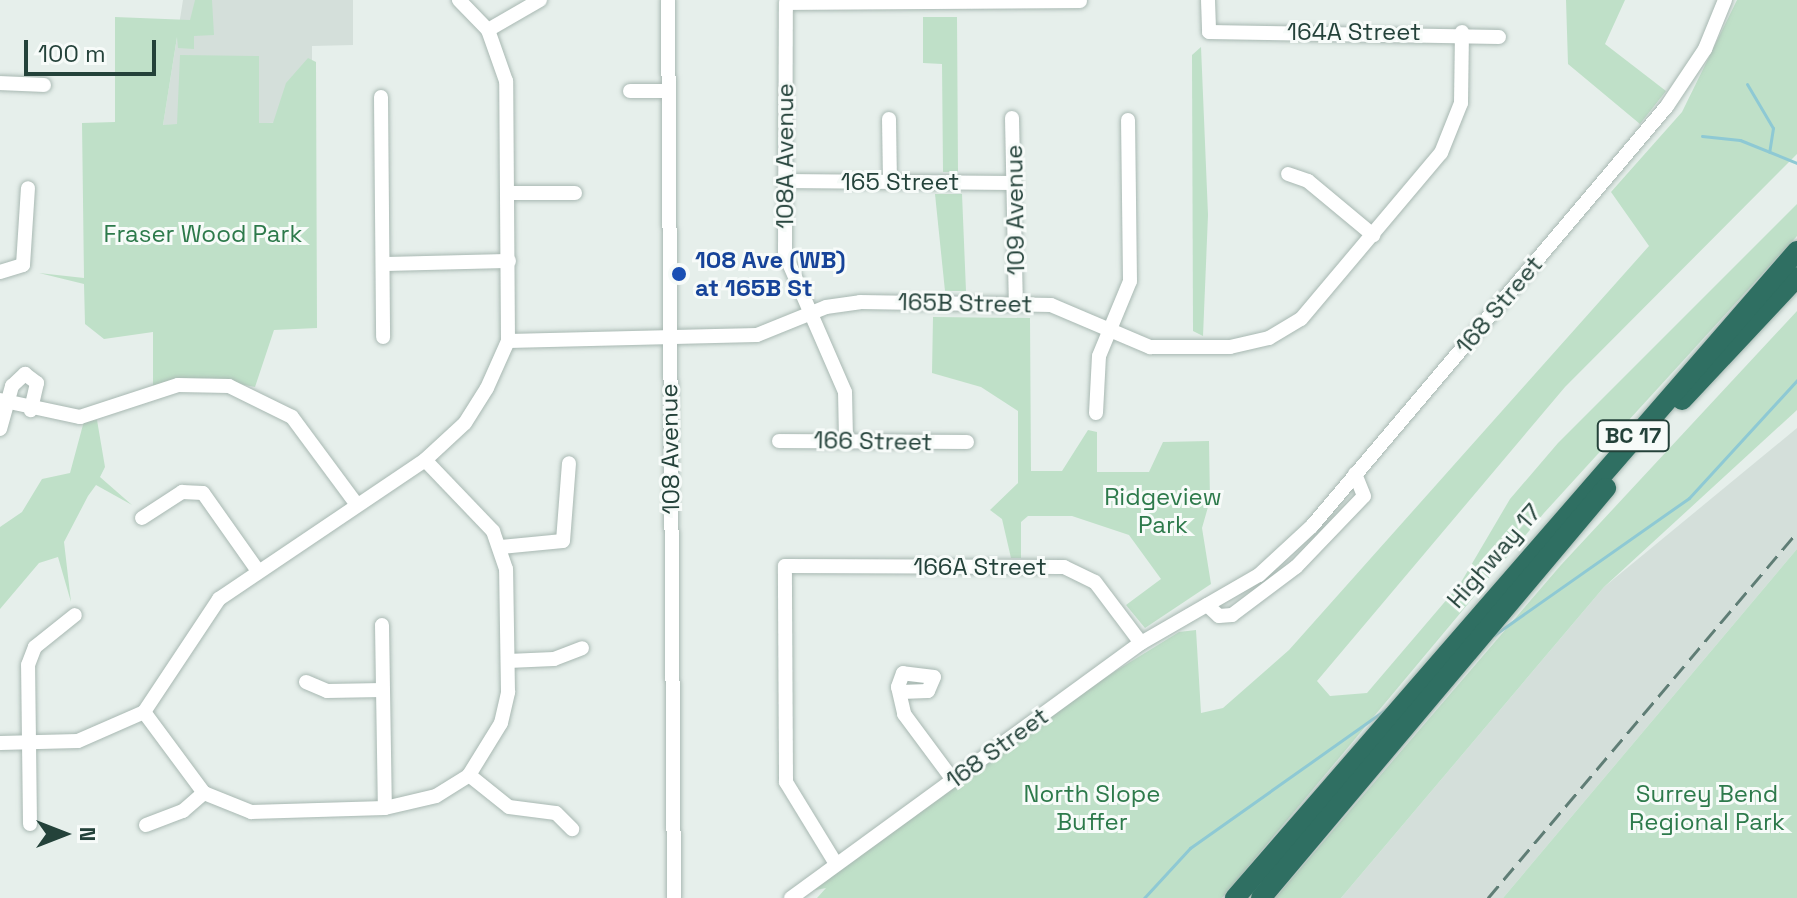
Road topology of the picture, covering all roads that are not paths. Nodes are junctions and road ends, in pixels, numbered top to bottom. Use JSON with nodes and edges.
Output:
{"nodes":[{"id":1,"x":459,"y":0,"type":"edge"},
{"id":2,"x":540,"y":0,"type":"edge"},
{"id":3,"x":668,"y":0,"type":"edge"},
{"id":4,"x":1208,"y":0,"type":"edge"},
{"id":5,"x":1725,"y":0,"type":"edge"},
{"id":6,"x":1080,"y":1,"type":"edge"},
{"id":7,"x":933,"y":2,"type":"edge"},
{"id":8,"x":488,"y":30,"type":"junction"},
{"id":9,"x":1462,"y":32,"type":"junction"},
{"id":10,"x":1499,"y":37,"type":"dead end"},
{"id":11,"x":1,"y":82,"type":"edge"},
{"id":12,"x":44,"y":85,"type":"dead end"},
{"id":13,"x":630,"y":91,"type":"dead end"},
{"id":14,"x":668,"y":91,"type":"junction"},
{"id":15,"x":381,"y":97,"type":"dead end"},
{"id":16,"x":1012,"y":118,"type":"dead end"},
{"id":17,"x":889,"y":119,"type":"dead end"},
{"id":18,"x":1128,"y":120,"type":"dead end"},
{"id":19,"x":1288,"y":174,"type":"dead end"},
{"id":20,"x":784,"y":181,"type":"junction"},
{"id":21,"x":890,"y":182,"type":"junction"},
{"id":22,"x":1015,"y":183,"type":"junction"},
{"id":23,"x":28,"y":188,"type":"dead end"},
{"id":24,"x":508,"y":193,"type":"junction"},
{"id":25,"x":575,"y":193,"type":"dead end"},
{"id":26,"x":1373,"y":235,"type":"junction"},
{"id":27,"x":1797,"y":251,"type":"edge"},
{"id":28,"x":509,"y":261,"type":"junction"},
{"id":29,"x":383,"y":264,"type":"junction"},
{"id":30,"x":0,"y":272,"type":"edge"},
{"id":31,"x":1797,"y":277,"type":"edge"},
{"id":32,"x":1016,"y":303,"type":"junction"},
{"id":33,"x":809,"y":314,"type":"junction"},
{"id":34,"x":1107,"y":332,"type":"junction"},
{"id":35,"x":383,"y":337,"type":"dead end"},
{"id":36,"x":669,"y":338,"type":"junction"},
{"id":37,"x":508,"y":341,"type":"junction"},
{"id":38,"x":4,"y":401,"type":"edge"},
{"id":39,"x":31,"y":410,"type":"junction"},
{"id":40,"x":1096,"y":413,"type":"dead end"},
{"id":41,"x":0,"y":429,"type":"edge"},
{"id":42,"x":846,"y":439,"type":"junction"},
{"id":43,"x":779,"y":441,"type":"dead end"},
{"id":44,"x":967,"y":442,"type":"dead end"},
{"id":45,"x":425,"y":460,"type":"junction"},
{"id":46,"x":569,"y":463,"type":"dead end"},
{"id":47,"x":1355,"y":474,"type":"junction"},
{"id":48,"x":355,"y":502,"type":"junction"},
{"id":49,"x":142,"y":518,"type":"dead end"},
{"id":50,"x":501,"y":547,"type":"junction"},
{"id":51,"x":258,"y":571,"type":"junction"},
{"id":52,"x":1207,"y":605,"type":"junction"},
{"id":53,"x":75,"y":615,"type":"dead end"},
{"id":54,"x":382,"y":625,"type":"dead end"},
{"id":55,"x":1479,"y":626,"type":"junction"},
{"id":56,"x":1141,"y":643,"type":"junction"},
{"id":57,"x":582,"y":648,"type":"dead end"},
{"id":58,"x":508,"y":661,"type":"junction"},
{"id":59,"x":306,"y":682,"type":"dead end"},
{"id":60,"x":383,"y":690,"type":"junction"},
{"id":61,"x":901,"y":692,"type":"dead end"},
{"id":62,"x":144,"y":712,"type":"junction"},
{"id":63,"x":0,"y":743,"type":"edge"},
{"id":64,"x":29,"y":743,"type":"junction"},
{"id":65,"x":469,"y":775,"type":"junction"},
{"id":66,"x":953,"y":780,"type":"junction"},
{"id":67,"x":204,"y":793,"type":"junction"},
{"id":68,"x":385,"y":808,"type":"junction"},
{"id":69,"x":30,"y":824,"type":"dead end"},
{"id":70,"x":146,"y":825,"type":"dead end"},
{"id":71,"x":572,"y":829,"type":"dead end"},
{"id":72,"x":836,"y":864,"type":"junction"},
{"id":73,"x":674,"y":898,"type":"edge"},
{"id":74,"x":791,"y":898,"type":"edge"},
{"id":75,"x":1235,"y":898,"type":"edge"},
{"id":76,"x":1261,"y":898,"type":"edge"}],
"edges":[{"from":1,"to":8,"type":"street"},
{"from":2,"to":8,"type":"street"},
{"from":3,"to":14,"type":"street","name":"108 Avenue"},
{"from":4,"to":9,"type":"street","name":"164A Street"},
{"from":5,"to":47,"type":"street","name":"168 Street"},
{"from":6,"to":7,"type":"street"},
{"from":7,"to":20,"type":"street","name":"108A Avenue"},
{"from":8,"to":24,"type":"street"},
{"from":9,"to":10,"type":"street","name":"164A Street"},
{"from":9,"to":26,"type":"street","name":"165B Street"},
{"from":11,"to":12,"type":"street"},
{"from":13,"to":14,"type":"street"},
{"from":14,"to":36,"type":"street","name":"108 Avenue"},
{"from":15,"to":29,"type":"street"},
{"from":16,"to":22,"type":"street","name":"109 Avenue"},
{"from":17,"to":21,"type":"street"},
{"from":18,"to":34,"type":"street"},
{"from":19,"to":26,"type":"street"},
{"from":20,"to":21,"type":"street","name":"165 Street"},
{"from":20,"to":33,"type":"street","name":"108A Avenue"},
{"from":21,"to":22,"type":"street","name":"165 Street"},
{"from":22,"to":32,"type":"street","name":"109 Avenue"},
{"from":23,"to":30,"type":"street"},
{"from":24,"to":25,"type":"street"},
{"from":24,"to":28,"type":"street"},
{"from":26,"to":34,"type":"street","name":"165B Street"},
{"from":27,"to":55,"type":"highway","name":"Highway 17","number":"BC 17"},
{"from":28,"to":29,"type":"street"},
{"from":28,"to":37,"type":"street"},
{"from":29,"to":35,"type":"street"},
{"from":31,"to":55,"type":"highway","name":"Highway 17","number":"BC 17"},
{"from":32,"to":33,"type":"street","name":"165B Street"},
{"from":32,"to":34,"type":"street","name":"165B Street"},
{"from":33,"to":36,"type":"street","name":"165B Street"},
{"from":33,"to":42,"type":"street","name":"108A Avenue"},
{"from":34,"to":40,"type":"street"},
{"from":36,"to":37,"type":"street","name":"165B Street"},
{"from":36,"to":73,"type":"street","name":"108 Avenue"},
{"from":37,"to":45,"type":"street"},
{"from":38,"to":39,"type":"street"},
{"from":38,"to":39,"type":"street"},
{"from":38,"to":41,"type":"street"},
{"from":39,"to":48,"type":"street"},
{"from":42,"to":43,"type":"street","name":"166 Street"},
{"from":42,"to":44,"type":"street","name":"166 Street"},
{"from":45,"to":48,"type":"street"},
{"from":45,"to":50,"type":"street"},
{"from":46,"to":50,"type":"street"},
{"from":47,"to":52,"type":"street","name":"168 Street"},
{"from":47,"to":52,"type":"street"},
{"from":48,"to":51,"type":"street"},
{"from":49,"to":51,"type":"street"},
{"from":50,"to":58,"type":"street"},
{"from":51,"to":62,"type":"street"},
{"from":52,"to":56,"type":"street","name":"168 Street"},
{"from":53,"to":64,"type":"street"},
{"from":54,"to":60,"type":"street"},
{"from":55,"to":75,"type":"highway","name":"Highway 17","number":"BC 17"},
{"from":55,"to":76,"type":"highway","name":"Highway 17","number":"BC 17"},
{"from":56,"to":66,"type":"street","name":"168 Street"},
{"from":56,"to":72,"type":"street","name":"166A Street"},
{"from":57,"to":58,"type":"street"},
{"from":58,"to":65,"type":"street"},
{"from":59,"to":60,"type":"street"},
{"from":60,"to":68,"type":"street"},
{"from":61,"to":66,"type":"street"},
{"from":62,"to":64,"type":"street"},
{"from":62,"to":67,"type":"street"},
{"from":63,"to":64,"type":"street"},
{"from":64,"to":69,"type":"street"},
{"from":65,"to":68,"type":"street"},
{"from":65,"to":71,"type":"street"},
{"from":66,"to":72,"type":"street","name":"168 Street"},
{"from":67,"to":68,"type":"street"},
{"from":67,"to":70,"type":"street"},
{"from":72,"to":74,"type":"street","name":"168 Street"}]}
